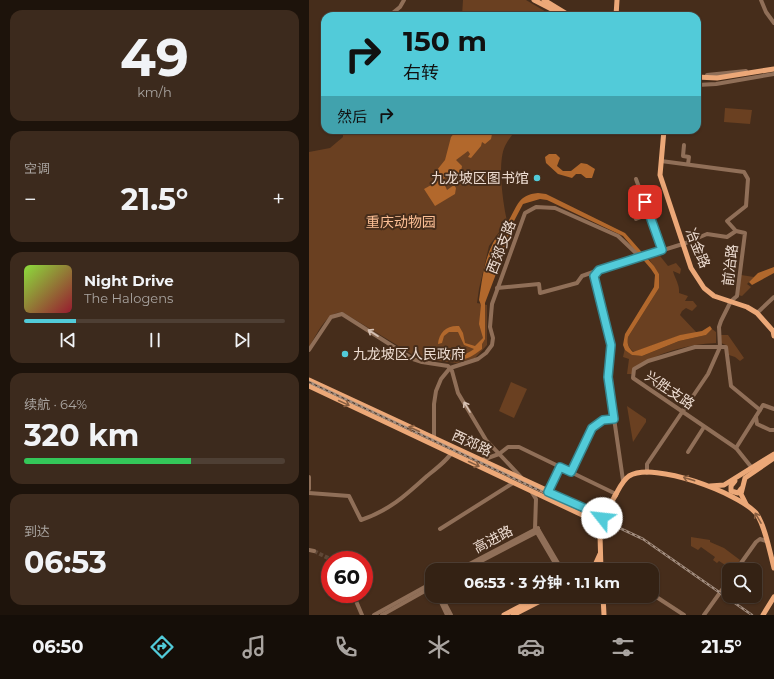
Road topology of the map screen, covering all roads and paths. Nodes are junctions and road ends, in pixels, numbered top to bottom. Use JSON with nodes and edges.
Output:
{"nodes":[{"id":1,"x":404,"y":0,"type":"edge"},
{"id":2,"x":534,"y":0,"type":"edge"},
{"id":3,"x":544,"y":0,"type":"edge"},
{"id":4,"x":619,"y":0,"type":"edge"},
{"id":5,"x":761,"y":0,"type":"edge"},
{"id":6,"x":549,"y":6,"type":"junction"},
{"id":7,"x":394,"y":12,"type":"edge"},
{"id":8,"x":556,"y":12,"type":"edge"},
{"id":9,"x":559,"y":12,"type":"edge"},
{"id":10,"x":562,"y":12,"type":"edge"},
{"id":11,"x":565,"y":12,"type":"edge"},
{"id":12,"x":617,"y":12,"type":"edge"},
{"id":13,"x":619,"y":12,"type":"edge"},
{"id":14,"x":774,"y":23,"type":"edge"},
{"id":15,"x":774,"y":68,"type":"edge"},
{"id":16,"x":774,"y":74,"type":"edge"},
{"id":17,"x":701,"y":76,"type":"edge"},
{"id":18,"x":701,"y":81,"type":"edge"},
{"id":19,"x":701,"y":84,"type":"edge"},
{"id":20,"x":665,"y":134,"type":"edge"},
{"id":21,"x":684,"y":144,"type":"dead end"},
{"id":22,"x":662,"y":161,"type":"junction"},
{"id":23,"x":689,"y":164,"type":"junction"},
{"id":24,"x":636,"y":179,"type":"dead end"},
{"id":25,"x":649,"y":214,"type":"junction"},
{"id":26,"x":636,"y":219,"type":"dead end"},
{"id":27,"x":736,"y":231,"type":"junction"},
{"id":28,"x":684,"y":244,"type":"junction"},
{"id":29,"x":662,"y":250,"type":"junction"},
{"id":30,"x":639,"y":256,"type":"junction"},
{"id":31,"x":595,"y":272,"type":"junction"},
{"id":32,"x":497,"y":288,"type":"junction"},
{"id":33,"x":774,"y":297,"type":"edge"},
{"id":34,"x":732,"y":300,"type":"junction"},
{"id":35,"x":758,"y":312,"type":"junction"},
{"id":36,"x":774,"y":328,"type":"edge"},
{"id":37,"x":774,"y":336,"type":"edge"},
{"id":38,"x":720,"y":347,"type":"junction"},
{"id":39,"x":309,"y":350,"type":"edge"},
{"id":40,"x":450,"y":368,"type":"junction"},
{"id":41,"x":309,"y":380,"type":"edge"},
{"id":42,"x":309,"y":386,"type":"edge"},
{"id":43,"x":774,"y":409,"type":"edge"},
{"id":44,"x":682,"y":412,"type":"junction"},
{"id":45,"x":759,"y":412,"type":"junction"},
{"id":46,"x":614,"y":419,"type":"junction"},
{"id":47,"x":704,"y":427,"type":"junction"},
{"id":48,"x":774,"y":430,"type":"edge"},
{"id":49,"x":434,"y":438,"type":"junction"},
{"id":50,"x":455,"y":448,"type":"junction"},
{"id":51,"x":736,"y":448,"type":"junction"},
{"id":52,"x":688,"y":452,"type":"dead end"},
{"id":53,"x":452,"y":454,"type":"junction"},
{"id":54,"x":499,"y":454,"type":"junction"},
{"id":55,"x":774,"y":454,"type":"edge"},
{"id":56,"x":774,"y":458,"type":"edge"},
{"id":57,"x":482,"y":460,"type":"junction"},
{"id":58,"x":560,"y":467,"type":"junction"},
{"id":59,"x":752,"y":468,"type":"junction"},
{"id":60,"x":571,"y":472,"type":"junction"},
{"id":61,"x":647,"y":473,"type":"junction"},
{"id":62,"x":309,"y":477,"type":"edge"},
{"id":63,"x":738,"y":477,"type":"junction"},
{"id":64,"x":623,"y":480,"type":"junction"},
{"id":65,"x":525,"y":482,"type":"junction"},
{"id":66,"x":513,"y":483,"type":"junction"},
{"id":67,"x":707,"y":486,"type":"junction"},
{"id":68,"x":742,"y":486,"type":"junction"},
{"id":69,"x":309,"y":489,"type":"edge"},
{"id":70,"x":531,"y":491,"type":"junction"},
{"id":71,"x":548,"y":492,"type":"junction"},
{"id":72,"x":309,"y":493,"type":"edge"},
{"id":73,"x":616,"y":494,"type":"junction"},
{"id":74,"x":543,"y":497,"type":"junction"},
{"id":75,"x":747,"y":505,"type":"junction"},
{"id":76,"x":598,"y":514,"type":"junction"},
{"id":77,"x":595,"y":521,"type":"junction"},
{"id":78,"x":440,"y":529,"type":"dead end"},
{"id":79,"x":537,"y":530,"type":"junction"},
{"id":80,"x":601,"y":532,"type":"junction"},
{"id":81,"x":528,"y":537,"type":"junction"},
{"id":82,"x":541,"y":539,"type":"junction"},
{"id":83,"x":766,"y":541,"type":"junction"},
{"id":84,"x":600,"y":553,"type":"junction"},
{"id":85,"x":472,"y":563,"type":"edge"},
{"id":86,"x":478,"y":563,"type":"edge"},
{"id":87,"x":555,"y":563,"type":"edge"},
{"id":88,"x":558,"y":563,"type":"edge"},
{"id":89,"x":596,"y":563,"type":"edge"},
{"id":90,"x":601,"y":563,"type":"edge"},
{"id":91,"x":741,"y":563,"type":"edge"},
{"id":92,"x":774,"y":568,"type":"edge"},
{"id":93,"x":425,"y":589,"type":"edge"},
{"id":94,"x":425,"y":589,"type":"edge"},
{"id":95,"x":722,"y":590,"type":"edge"},
{"id":96,"x":774,"y":597,"type":"edge"},
{"id":97,"x":659,"y":599,"type":"edge"},
{"id":98,"x":357,"y":603,"type":"edge"},
{"id":99,"x":441,"y":603,"type":"edge"},
{"id":100,"x":445,"y":603,"type":"edge"},
{"id":101,"x":527,"y":603,"type":"edge"},
{"id":102,"x":536,"y":603,"type":"edge"},
{"id":103,"x":603,"y":603,"type":"edge"},
{"id":104,"x":362,"y":615,"type":"edge"},
{"id":105,"x":374,"y":615,"type":"edge"},
{"id":106,"x":382,"y":615,"type":"edge"},
{"id":107,"x":447,"y":615,"type":"edge"},
{"id":108,"x":451,"y":615,"type":"edge"},
{"id":109,"x":504,"y":615,"type":"edge"},
{"id":110,"x":513,"y":615,"type":"edge"},
{"id":111,"x":604,"y":615,"type":"edge"},
{"id":112,"x":684,"y":615,"type":"edge"},
{"id":113,"x":704,"y":615,"type":"edge"},
{"id":114,"x":763,"y":615,"type":"edge"}],
"edges":[{"from":1,"to":7,"type":"street"},
{"from":2,"to":6,"type":"main road"},
{"from":3,"to":6,"type":"main road"},
{"from":4,"to":12,"type":"main road"},
{"from":4,"to":13,"type":"main road"},
{"from":5,"to":14,"type":"street"},
{"from":6,"to":8,"type":"street"},
{"from":6,"to":9,"type":"main road"},
{"from":6,"to":10,"type":"main road"},
{"from":6,"to":11,"type":"street"},
{"from":15,"to":17,"type":"main road"},
{"from":16,"to":18,"type":"main road"},
{"from":16,"to":19,"type":"street"},
{"from":20,"to":22,"type":"main road","name":"冶金路"},
{"from":21,"to":23,"type":"street"},
{"from":22,"to":23,"type":"street"},
{"from":22,"to":28,"type":"main road","name":"冶金路"},
{"from":23,"to":27,"type":"street"},
{"from":24,"to":25,"type":"street"},
{"from":25,"to":26,"type":"street"},
{"from":25,"to":29,"type":"street"},
{"from":27,"to":28,"type":"street","name":"前冶路"},
{"from":27,"to":34,"type":"street","name":"前冶路"},
{"from":28,"to":29,"type":"street","name":"前冶路"},
{"from":28,"to":34,"type":"main road","name":"冶金路"},
{"from":29,"to":30,"type":"street","name":"前冶路"},
{"from":30,"to":31,"type":"street","name":"前冶路"},
{"from":30,"to":32,"type":"street","name":"西郊支路"},
{"from":31,"to":32,"type":"street"},
{"from":31,"to":46,"type":"street"},
{"from":32,"to":40,"type":"street","name":"西郊支路"},
{"from":33,"to":35,"type":"street"},
{"from":34,"to":35,"type":"main road","name":"冶金路"},
{"from":34,"to":38,"type":"street"},
{"from":35,"to":36,"type":"main road","name":"冶金路"},
{"from":35,"to":37,"type":"main road","name":"冶金路"},
{"from":38,"to":44,"type":"street"},
{"from":38,"to":44,"type":"street","name":"兴胜支路"},
{"from":38,"to":45,"type":"street"},
{"from":40,"to":39,"type":"street","one_way":true},
{"from":40,"to":49,"type":"street"},
{"from":54,"to":40,"type":"street","one_way":true},
{"from":49,"to":41,"type":"main road","name":"西郊路","one_way":true},
{"from":42,"to":53,"type":"main road","name":"西郊路","one_way":true},
{"from":43,"to":45,"type":"street"},
{"from":44,"to":47,"type":"street","name":"兴胜支路"},
{"from":44,"to":61,"type":"street"},
{"from":45,"to":48,"type":"street"},
{"from":45,"to":51,"type":"street"},
{"from":46,"to":60,"type":"street"},
{"from":46,"to":64,"type":"street"},
{"from":47,"to":51,"type":"street","name":"兴胜支路"},
{"from":47,"to":52,"type":"street"},
{"from":49,"to":50,"type":"main road","name":"西郊路"},
{"from":50,"to":53,"type":"street"},
{"from":50,"to":57,"type":"main road","name":"西郊路"},
{"from":51,"to":59,"type":"street","name":"兴胜支路"},
{"from":53,"to":66,"type":"main road","name":"西郊路","one_way":true},
{"from":53,"to":72,"type":"street"},
{"from":54,"to":57,"type":"street"},
{"from":54,"to":58,"type":"street"},
{"from":54,"to":65,"type":"street"},
{"from":55,"to":59,"type":"main road"},
{"from":56,"to":68,"type":"main road"},
{"from":57,"to":65,"type":"main road","name":"西郊路"},
{"from":58,"to":60,"type":"street"},
{"from":58,"to":71,"type":"street"},
{"from":59,"to":63,"type":"main road"},
{"from":60,"to":73,"type":"street"},
{"from":61,"to":64,"type":"main road"},
{"from":67,"to":61,"type":"main road","one_way":true},
{"from":62,"to":69,"type":"street"},
{"from":63,"to":67,"type":"main road"},
{"from":63,"to":68,"type":"main road"},
{"from":64,"to":73,"type":"main road"},
{"from":65,"to":71,"type":"main road","name":"西郊路"},
{"from":66,"to":70,"type":"main road","name":"西郊路"},
{"from":66,"to":78,"type":"street"},
{"from":67,"to":75,"type":"main road"},
{"from":68,"to":75,"type":"main road"},
{"from":70,"to":74,"type":"main road","name":"西郊路"},
{"from":70,"to":79,"type":"street"},
{"from":71,"to":76,"type":"main road","name":"西郊路"},
{"from":73,"to":76,"type":"main road"},
{"from":73,"to":80,"type":"main road"},
{"from":74,"to":77,"type":"main road","name":"西郊路"},
{"from":74,"to":79,"type":"street"},
{"from":83,"to":75,"type":"main road","one_way":true},
{"from":76,"to":77,"type":"main road"},
{"from":77,"to":80,"type":"main road"},
{"from":79,"to":81,"type":"street","name":"高进路"},
{"from":79,"to":82,"type":"street"},
{"from":79,"to":85,"type":"street","name":"高进路"},
{"from":79,"to":88,"type":"street"},
{"from":80,"to":84,"type":"main road"},
{"from":81,"to":82,"type":"street"},
{"from":81,"to":86,"type":"street","name":"高进路"},
{"from":82,"to":87,"type":"street"},
{"from":83,"to":91,"type":"street"},
{"from":83,"to":92,"type":"main road"},
{"from":84,"to":89,"type":"main road"},
{"from":84,"to":90,"type":"main road"},
{"from":93,"to":105,"type":"street"},
{"from":94,"to":106,"type":"street"},
{"from":95,"to":113,"type":"street"},
{"from":96,"to":114,"type":"main road"},
{"from":97,"to":112,"type":"street"},
{"from":98,"to":104,"type":"street"},
{"from":99,"to":107,"type":"street"},
{"from":100,"to":108,"type":"street"},
{"from":101,"to":109,"type":"main road"},
{"from":102,"to":110,"type":"main road"},
{"from":103,"to":111,"type":"main road"}]}
